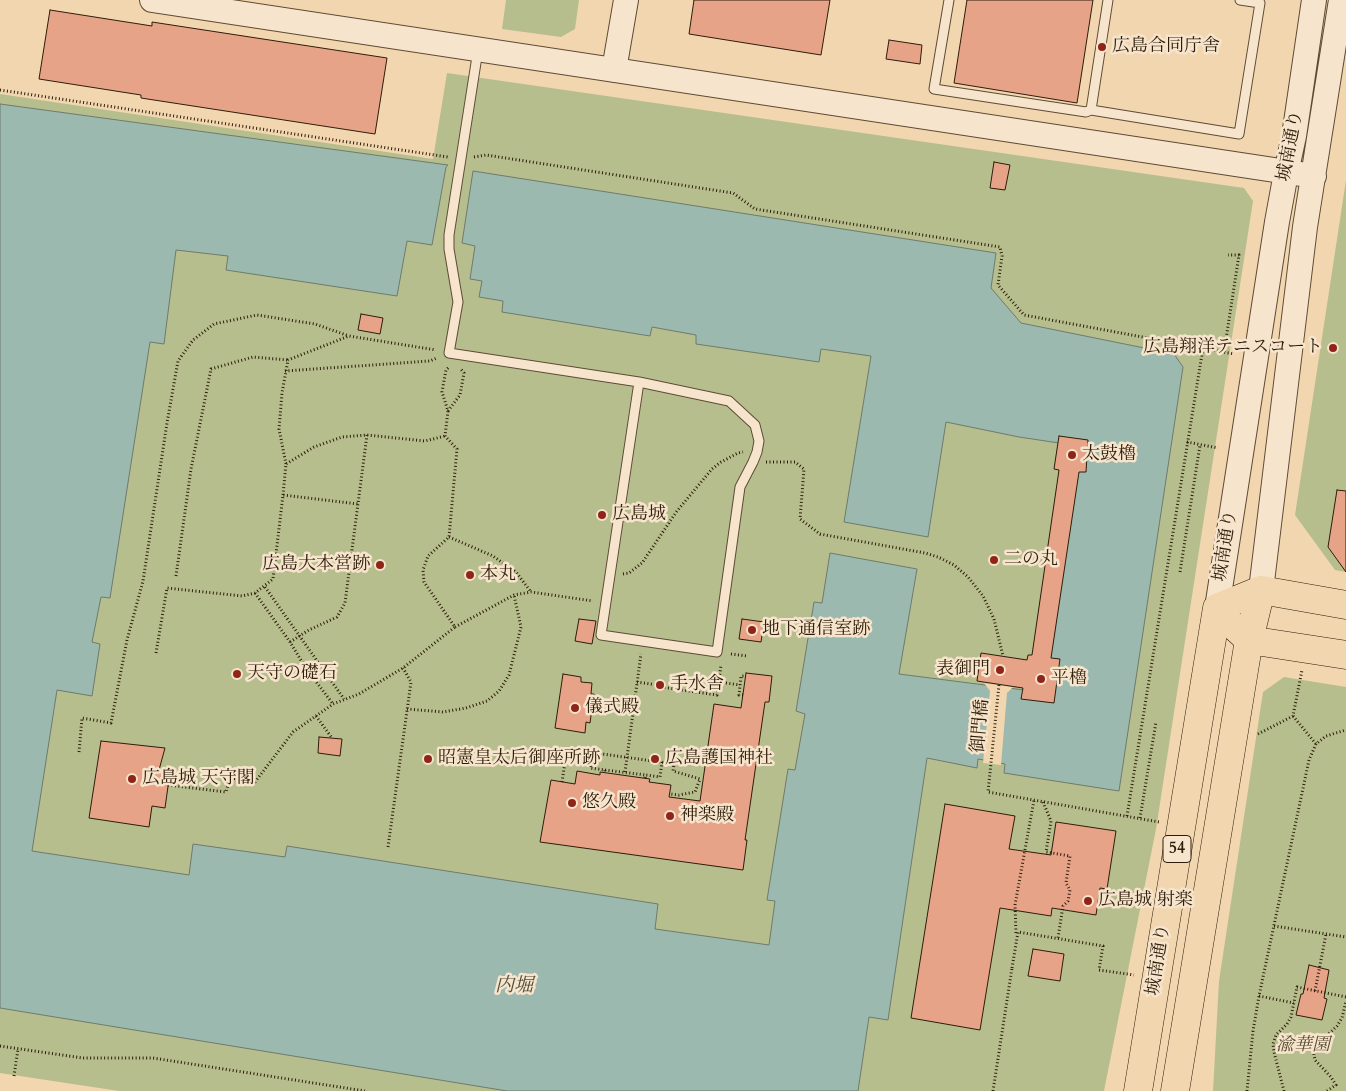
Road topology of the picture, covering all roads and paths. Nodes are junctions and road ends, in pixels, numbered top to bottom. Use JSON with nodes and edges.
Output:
{"nodes":[{"id":1,"x":152,"y":0,"type":"edge"},
{"id":2,"x":626,"y":0,"type":"edge"},
{"id":3,"x":949,"y":0,"type":"edge"},
{"id":4,"x":1108,"y":0,"type":"edge"},
{"id":5,"x":1240,"y":0,"type":"edge"},
{"id":6,"x":1314,"y":0,"type":"edge"},
{"id":7,"x":1341,"y":0,"type":"edge"},
{"id":8,"x":478,"y":50,"type":"junction"},
{"id":9,"x":614,"y":70,"type":"junction"},
{"id":10,"x":0,"y":90,"type":"edge"},
{"id":11,"x":1091,"y":110,"type":"junction"},
{"id":12,"x":462,"y":159,"type":"junction"},
{"id":13,"x":1286,"y":173,"type":"junction"},
{"id":14,"x":1314,"y":176,"type":"junction"},
{"id":15,"x":1228,"y":255,"type":"dead end"},
{"id":16,"x":349,"y":336,"type":"junction"},
{"id":17,"x":1203,"y":348,"type":"junction"},
{"id":18,"x":449,"y":352,"type":"junction"},
{"id":19,"x":1224,"y":352,"type":"junction"},
{"id":20,"x":1234,"y":354,"type":"dead end"},
{"id":21,"x":288,"y":360,"type":"junction"},
{"id":22,"x":456,"y":362,"type":"dead end"},
{"id":23,"x":451,"y":366,"type":"dead end"},
{"id":24,"x":285,"y":371,"type":"junction"},
{"id":25,"x":639,"y":382,"type":"junction"},
{"id":26,"x":448,"y":411,"type":"junction"},
{"id":27,"x":367,"y":435,"type":"junction"},
{"id":28,"x":445,"y":436,"type":"junction"},
{"id":29,"x":1187,"y":442,"type":"junction"},
{"id":30,"x":1200,"y":445,"type":"junction"},
{"id":31,"x":1218,"y":448,"type":"dead end"},
{"id":32,"x":757,"y":452,"type":"junction"},
{"id":33,"x":753,"y":462,"type":"junction"},
{"id":34,"x":286,"y":464,"type":"junction"},
{"id":35,"x":283,"y":494,"type":"junction"},
{"id":36,"x":358,"y":504,"type":"junction"},
{"id":37,"x":449,"y":537,"type":"junction"},
{"id":38,"x":1180,"y":572,"type":"dead end"},
{"id":39,"x":176,"y":576,"type":"dead end"},
{"id":40,"x":610,"y":577,"type":"junction"},
{"id":41,"x":265,"y":587,"type":"junction"},
{"id":42,"x":1261,"y":590,"type":"junction"},
{"id":43,"x":531,"y":592,"type":"junction"},
{"id":44,"x":255,"y":593,"type":"junction"},
{"id":45,"x":514,"y":595,"type":"junction"},
{"id":46,"x":606,"y":603,"type":"junction"},
{"id":47,"x":1346,"y":605,"type":"edge"},
{"id":48,"x":1217,"y":608,"type":"junction"},
{"id":49,"x":456,"y":627,"type":"junction"},
{"id":50,"x":299,"y":635,"type":"junction"},
{"id":51,"x":1249,"y":640,"type":"junction"},
{"id":52,"x":643,"y":641,"type":"junction"},
{"id":53,"x":290,"y":642,"type":"junction"},
{"id":54,"x":720,"y":652,"type":"junction"},
{"id":55,"x":156,"y":653,"type":"dead end"},
{"id":56,"x":1346,"y":655,"type":"edge"},
{"id":57,"x":747,"y":656,"type":"dead end"},
{"id":58,"x":1003,"y":656,"type":"dead end"},
{"id":59,"x":1302,"y":667,"type":"dead end"},
{"id":60,"x":403,"y":668,"type":"junction"},
{"id":61,"x":745,"y":676,"type":"dead end"},
{"id":62,"x":637,"y":682,"type":"junction"},
{"id":63,"x":719,"y":682,"type":"junction"},
{"id":64,"x":657,"y":684,"type":"dead end"},
{"id":65,"x":740,"y":685,"type":"junction"},
{"id":66,"x":999,"y":685,"type":"dead end"},
{"id":67,"x":661,"y":688,"type":"dead end"},
{"id":68,"x":743,"y":695,"type":"dead end"},
{"id":69,"x":344,"y":700,"type":"junction"},
{"id":70,"x":333,"y":704,"type":"junction"},
{"id":71,"x":407,"y":709,"type":"junction"},
{"id":72,"x":316,"y":716,"type":"junction"},
{"id":73,"x":1293,"y":716,"type":"junction"},
{"id":74,"x":1156,"y":722,"type":"dead end"},
{"id":75,"x":1346,"y":730,"type":"edge"},
{"id":76,"x":1251,"y":737,"type":"dead end"},
{"id":77,"x":332,"y":738,"type":"dead end"},
{"id":78,"x":1316,"y":744,"type":"junction"},
{"id":79,"x":78,"y":752,"type":"dead end"},
{"id":80,"x":592,"y":752,"type":"junction"},
{"id":81,"x":627,"y":757,"type":"junction"},
{"id":82,"x":662,"y":762,"type":"junction"},
{"id":83,"x":625,"y":772,"type":"junction"},
{"id":84,"x":562,"y":782,"type":"dead end"},
{"id":85,"x":168,"y":785,"type":"dead end"},
{"id":86,"x":670,"y":794,"type":"dead end"},
{"id":87,"x":1034,"y":800,"type":"junction"},
{"id":88,"x":1043,"y":802,"type":"junction"},
{"id":89,"x":1127,"y":816,"type":"junction"},
{"id":90,"x":1140,"y":818,"type":"junction"},
{"id":91,"x":1160,"y":822,"type":"dead end"},
{"id":92,"x":388,"y":847,"type":"dead end"},
{"id":93,"x":1274,"y":926,"type":"junction"},
{"id":94,"x":1326,"y":934,"type":"junction"},
{"id":95,"x":1346,"y":937,"type":"edge"},
{"id":96,"x":1058,"y":938,"type":"junction"},
{"id":97,"x":1016,"y":939,"type":"junction"},
{"id":98,"x":1135,"y":975,"type":"dead end"},
{"id":99,"x":1315,"y":991,"type":"junction"},
{"id":100,"x":1259,"y":996,"type":"junction"},
{"id":101,"x":1346,"y":999,"type":"edge"},
{"id":102,"x":1294,"y":1003,"type":"junction"},
{"id":103,"x":0,"y":1046,"type":"edge"},
{"id":104,"x":18,"y":1049,"type":"junction"},
{"id":105,"x":14,"y":1076,"type":"dead end"},
{"id":106,"x":365,"y":1091,"type":"edge"},
{"id":107,"x":993,"y":1091,"type":"edge"},
{"id":108,"x":1138,"y":1091,"type":"edge"},
{"id":109,"x":1175,"y":1091,"type":"edge"},
{"id":110,"x":1247,"y":1091,"type":"edge"},
{"id":111,"x":1284,"y":1091,"type":"edge"},
{"id":112,"x":1326,"y":1091,"type":"edge"}],
"edges":[{"from":1,"to":8,"type":"street"},
{"from":2,"to":9,"type":"street"},
{"from":3,"to":11,"type":"lane"},
{"from":4,"to":11,"type":"lane"},
{"from":5,"to":11,"type":"lane"},
{"from":6,"to":13,"type":"street","name":"城南通り"},
{"from":7,"to":14,"type":"street","name":"城南通り"},
{"from":8,"to":9,"type":"street"},
{"from":8,"to":12,"type":"lane"},
{"from":9,"to":13,"type":"street"},
{"from":10,"to":12,"type":"path"},
{"from":12,"to":17,"type":"path"},
{"from":12,"to":18,"type":"lane"},
{"from":13,"to":14,"type":"street"},
{"from":13,"to":48,"type":"street","name":"城南通り"},
{"from":14,"to":42,"type":"street","name":"城南通り"},
{"from":15,"to":19,"type":"path"},
{"from":16,"to":18,"type":"path"},
{"from":16,"to":21,"type":"path"},
{"from":16,"to":79,"type":"path"},
{"from":17,"to":19,"type":"path"},
{"from":17,"to":29,"type":"path"},
{"from":18,"to":24,"type":"path"},
{"from":18,"to":25,"type":"lane"},
{"from":19,"to":20,"type":"path"},
{"from":21,"to":24,"type":"path"},
{"from":21,"to":39,"type":"path"},
{"from":22,"to":26,"type":"path"},
{"from":23,"to":26,"type":"path"},
{"from":24,"to":34,"type":"path"},
{"from":25,"to":32,"type":"lane"},
{"from":25,"to":40,"type":"lane"},
{"from":26,"to":28,"type":"path"},
{"from":27,"to":28,"type":"path"},
{"from":27,"to":34,"type":"path"},
{"from":27,"to":36,"type":"path"},
{"from":28,"to":37,"type":"path"},
{"from":29,"to":30,"type":"path"},
{"from":29,"to":89,"type":"path"},
{"from":30,"to":31,"type":"path"},
{"from":30,"to":38,"type":"path"},
{"from":32,"to":33,"type":"lane"},
{"from":32,"to":40,"type":"path"},
{"from":33,"to":54,"type":"lane"},
{"from":33,"to":58,"type":"path"},
{"from":34,"to":35,"type":"path"},
{"from":35,"to":36,"type":"path"},
{"from":35,"to":41,"type":"path"},
{"from":36,"to":50,"type":"path"},
{"from":37,"to":43,"type":"path"},
{"from":37,"to":49,"type":"path"},
{"from":40,"to":46,"type":"lane"},
{"from":41,"to":44,"type":"path"},
{"from":41,"to":50,"type":"path"},
{"from":42,"to":47,"type":"highway"},
{"from":42,"to":48,"type":"highway"},
{"from":42,"to":51,"type":"highway","name":"城南通り"},
{"from":43,"to":45,"type":"path"},
{"from":43,"to":46,"type":"path"},
{"from":44,"to":53,"type":"path"},
{"from":44,"to":55,"type":"path"},
{"from":45,"to":49,"type":"path"},
{"from":45,"to":71,"type":"path"},
{"from":46,"to":52,"type":"lane"},
{"from":48,"to":51,"type":"highway"},
{"from":48,"to":108,"type":"highway","name":"城南通り","number":"54"},
{"from":49,"to":60,"type":"path"},
{"from":50,"to":53,"type":"path"},
{"from":50,"to":69,"type":"path"},
{"from":51,"to":56,"type":"highway"},
{"from":51,"to":109,"type":"highway","name":"城南通り","number":"54"},
{"from":52,"to":54,"type":"lane"},
{"from":52,"to":62,"type":"path"},
{"from":53,"to":70,"type":"path"},
{"from":54,"to":57,"type":"path"},
{"from":54,"to":63,"type":"path"},
{"from":59,"to":73,"type":"path"},
{"from":60,"to":69,"type":"path"},
{"from":60,"to":71,"type":"path"},
{"from":61,"to":65,"type":"path"},
{"from":62,"to":64,"type":"path"},
{"from":62,"to":81,"type":"path"},
{"from":63,"to":65,"type":"path"},
{"from":63,"to":67,"type":"path"},
{"from":65,"to":68,"type":"path"},
{"from":66,"to":87,"type":"path","name":"御門橋"},
{"from":69,"to":70,"type":"path"},
{"from":70,"to":72,"type":"path"},
{"from":71,"to":92,"type":"path"},
{"from":72,"to":77,"type":"path"},
{"from":72,"to":85,"type":"path"},
{"from":73,"to":76,"type":"path"},
{"from":73,"to":78,"type":"path"},
{"from":74,"to":90,"type":"path"},
{"from":75,"to":78,"type":"path"},
{"from":78,"to":93,"type":"path"},
{"from":80,"to":81,"type":"path"},
{"from":80,"to":83,"type":"path"},
{"from":80,"to":84,"type":"path"},
{"from":81,"to":82,"type":"path"},
{"from":81,"to":83,"type":"path"},
{"from":82,"to":83,"type":"path"},
{"from":82,"to":86,"type":"path"},
{"from":87,"to":88,"type":"path"},
{"from":87,"to":97,"type":"path"},
{"from":88,"to":89,"type":"path"},
{"from":88,"to":96,"type":"path"},
{"from":89,"to":90,"type":"path"},
{"from":90,"to":91,"type":"path"},
{"from":93,"to":94,"type":"path"},
{"from":93,"to":100,"type":"path"},
{"from":94,"to":95,"type":"path"},
{"from":94,"to":99,"type":"path"},
{"from":96,"to":97,"type":"path"},
{"from":96,"to":98,"type":"path"},
{"from":97,"to":107,"type":"path","bridge":true},
{"from":99,"to":101,"type":"path"},
{"from":99,"to":102,"type":"path"},
{"from":100,"to":102,"type":"path"},
{"from":100,"to":110,"type":"path"},
{"from":101,"to":112,"type":"path"},
{"from":102,"to":111,"type":"path"},
{"from":103,"to":104,"type":"path"},
{"from":104,"to":105,"type":"path"},
{"from":104,"to":106,"type":"path"}]}
